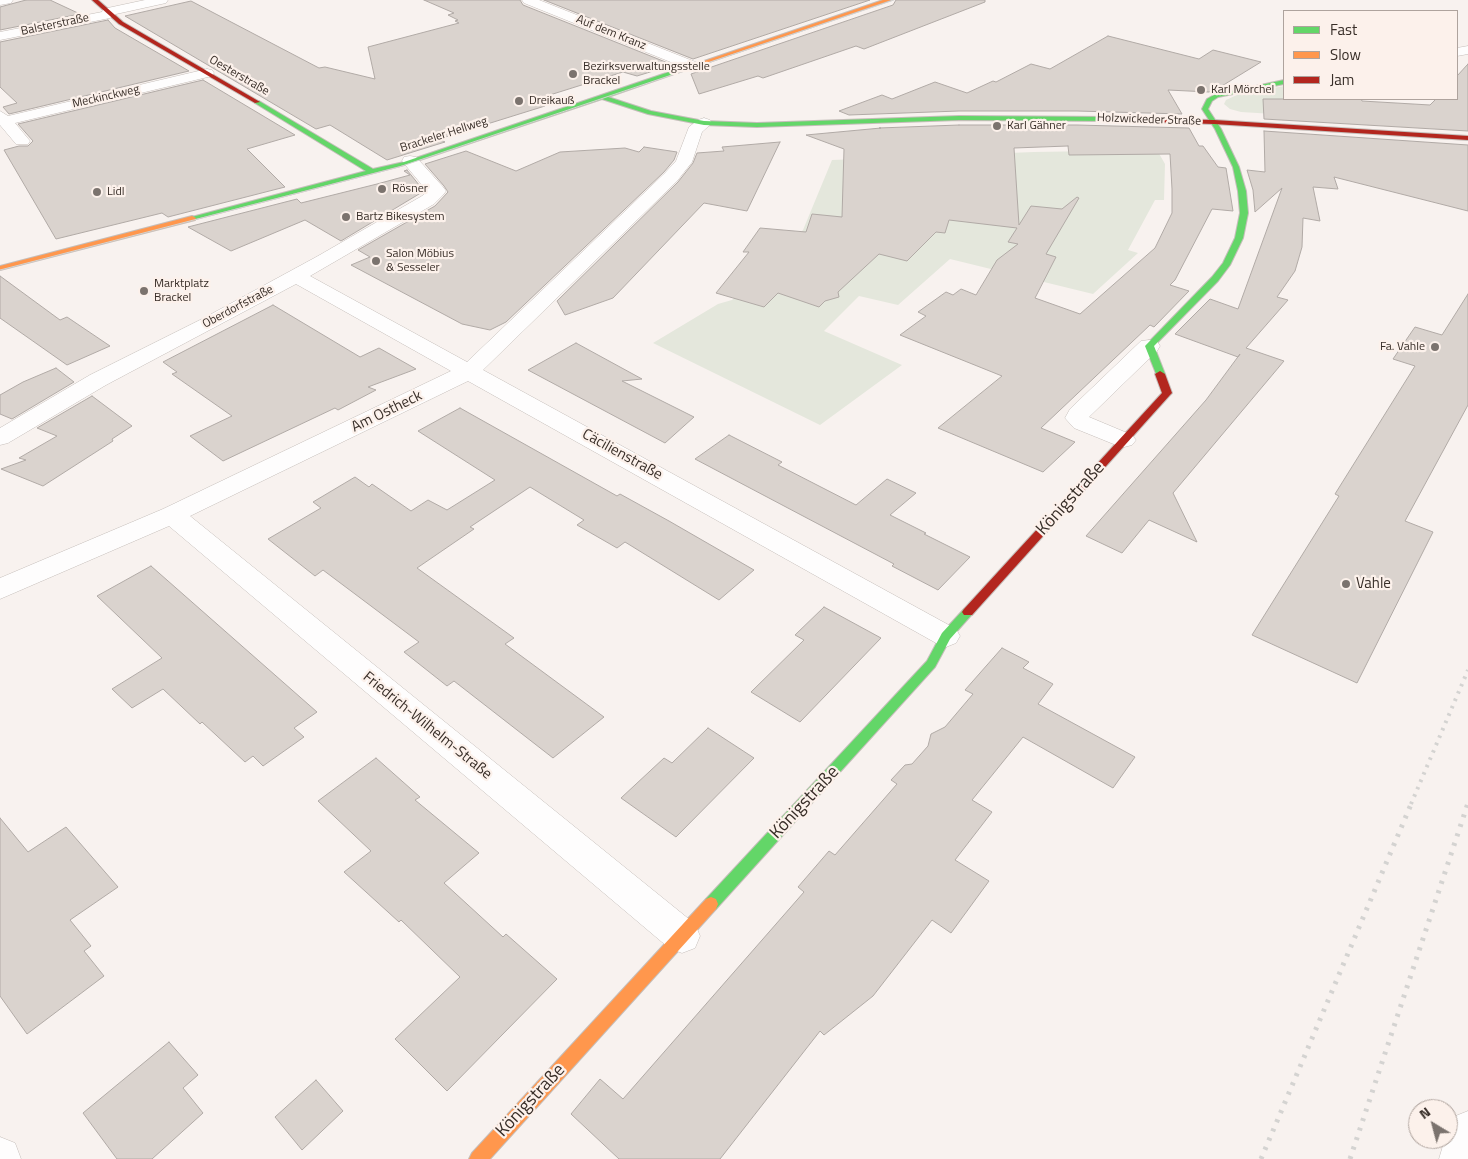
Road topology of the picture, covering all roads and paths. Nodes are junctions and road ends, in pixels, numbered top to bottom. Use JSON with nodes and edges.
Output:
{"nodes":[{"id":1,"x":7,"y":0,"type":"edge"},
{"id":2,"x":95,"y":0,"type":"edge"},
{"id":3,"x":162,"y":0,"type":"edge"},
{"id":4,"x":528,"y":0,"type":"edge"},
{"id":5,"x":888,"y":0,"type":"edge"},
{"id":6,"x":0,"y":1,"type":"edge"},
{"id":7,"x":109,"y":13,"type":"junction"},
{"id":8,"x":0,"y":36,"type":"edge"},
{"id":9,"x":694,"y":66,"type":"junction"},
{"id":10,"x":207,"y":73,"type":"junction"},
{"id":11,"x":1283,"y":82,"type":"edge"},
{"id":12,"x":630,"y":88,"type":"junction"},
{"id":13,"x":645,"y":94,"type":"dead end"},
{"id":14,"x":603,"y":96,"type":"junction"},
{"id":15,"x":689,"y":108,"type":"dead end"},
{"id":16,"x":2,"y":119,"type":"edge"},
{"id":17,"x":1214,"y":122,"type":"junction"},
{"id":18,"x":830,"y":123,"type":"junction"},
{"id":19,"x":699,"y":126,"type":"junction"},
{"id":20,"x":1468,"y":138,"type":"edge"},
{"id":21,"x":22,"y":141,"type":"dead end"},
{"id":22,"x":410,"y":161,"type":"junction"},
{"id":23,"x":372,"y":172,"type":"junction"},
{"id":24,"x":0,"y":268,"type":"edge"},
{"id":25,"x":296,"y":276,"type":"junction"},
{"id":26,"x":1149,"y":346,"type":"junction"},
{"id":27,"x":470,"y":371,"type":"junction"},
{"id":28,"x":0,"y":438,"type":"edge"},
{"id":29,"x":1124,"y":440,"type":"junction"},
{"id":30,"x":172,"y":516,"type":"junction"},
{"id":31,"x":0,"y":589,"type":"edge"},
{"id":32,"x":946,"y":636,"type":"junction"},
{"id":33,"x":682,"y":936,"type":"junction"},
{"id":34,"x":1468,"y":1132,"type":"edge"},
{"id":35,"x":478,"y":1159,"type":"edge"},
{"id":36,"x":1460,"y":1159,"type":"edge"}],
"edges":[{"from":1,"to":6,"type":"street"},
{"from":2,"to":7,"type":"main road","name":"Oesterstraße"},
{"from":3,"to":7,"type":"street","name":"Balsterstraße"},
{"from":4,"to":9,"type":"street","name":"Auf dem Kranz"},
{"from":5,"to":9,"type":"main road","name":"Brackeler Hellweg"},
{"from":7,"to":8,"type":"street","name":"Balsterstraße"},
{"from":7,"to":10,"type":"main road","name":"Oesterstraße"},
{"from":9,"to":12,"type":"main road","name":"Brackeler Hellweg"},
{"from":10,"to":16,"type":"street","name":"Meckinckweg"},
{"from":10,"to":23,"type":"main road","name":"Oesterstraße"},
{"from":11,"to":17,"type":"main road"},
{"from":12,"to":13,"type":"main road"},
{"from":12,"to":14,"type":"main road","name":"Brackeler Hellweg"},
{"from":14,"to":19,"type":"main road","name":"Holzwickeder Straße"},
{"from":14,"to":22,"type":"main road","name":"Brackeler Hellweg"},
{"from":15,"to":18,"type":"main road","name":"Holzwickeder Straße"},
{"from":16,"to":21,"type":"street","name":"Meckinckweg"},
{"from":17,"to":18,"type":"main road","name":"Holzwickeder Straße"},
{"from":17,"to":20,"type":"main road","name":"Holzwickeder Straße"},
{"from":17,"to":26,"type":"main road"},
{"from":18,"to":19,"type":"main road","name":"Holzwickeder Straße"},
{"from":19,"to":27,"type":"street","name":"Am Ostheck"},
{"from":22,"to":23,"type":"main road","name":"Brackeler Hellweg"},
{"from":22,"to":25,"type":"street","name":"Oberdorfstraße"},
{"from":23,"to":24,"type":"main road","name":"Brackeler Hellweg"},
{"from":25,"to":27,"type":"street","name":"Cäcilienstraße"},
{"from":25,"to":28,"type":"street","name":"Oberdorfstraße"},
{"from":26,"to":29,"type":"main road","name":"Königstraße"},
{"from":26,"to":29,"type":"street"},
{"from":27,"to":30,"type":"street","name":"Am Ostheck"},
{"from":27,"to":32,"type":"street","name":"Cäcilienstraße"},
{"from":29,"to":32,"type":"main road","name":"Königstraße"},
{"from":30,"to":31,"type":"street","name":"Am Ostheck"},
{"from":30,"to":33,"type":"street","name":"Friedrich-Wilhelm-Straße"},
{"from":32,"to":33,"type":"main road","name":"Königstraße"},
{"from":33,"to":35,"type":"main road","name":"Königstraße"},
{"from":34,"to":36,"type":"street"}]}
